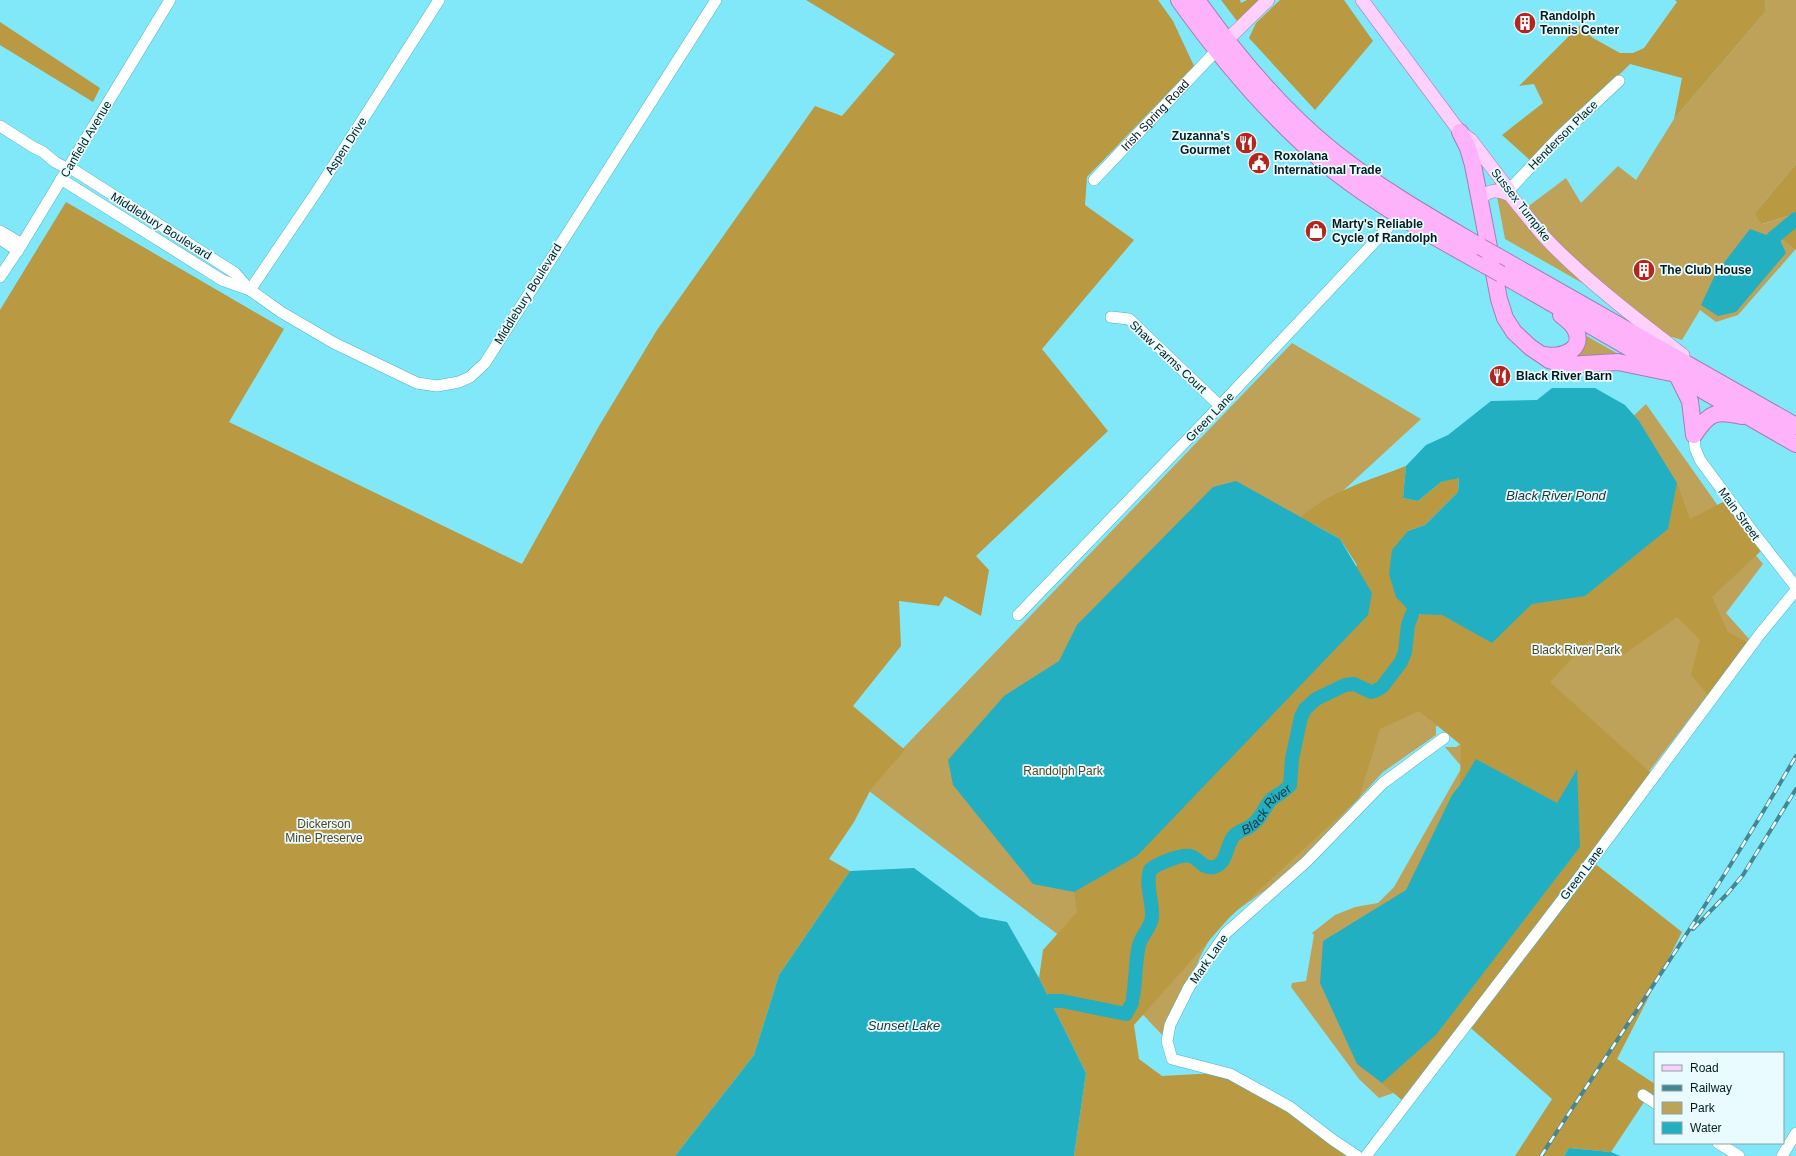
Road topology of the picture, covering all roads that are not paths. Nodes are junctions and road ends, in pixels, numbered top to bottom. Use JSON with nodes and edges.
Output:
{"nodes":[{"id":1,"x":170,"y":0,"type":"edge"},
{"id":2,"x":439,"y":0,"type":"edge"},
{"id":3,"x":716,"y":0,"type":"edge"},
{"id":4,"x":1179,"y":0,"type":"edge"},
{"id":5,"x":1197,"y":0,"type":"edge"},
{"id":6,"x":1268,"y":0,"type":"edge"},
{"id":7,"x":1362,"y":0,"type":"edge"},
{"id":8,"x":1221,"y":46,"type":"junction"},
{"id":9,"x":1619,"y":81,"type":"dead end"},
{"id":10,"x":0,"y":126,"type":"edge"},
{"id":11,"x":1460,"y":132,"type":"junction"},
{"id":12,"x":65,"y":173,"type":"junction"},
{"id":13,"x":1094,"y":180,"type":"dead end"},
{"id":14,"x":1509,"y":192,"type":"junction"},
{"id":15,"x":1480,"y":200,"type":"junction"},
{"id":16,"x":1399,"y":216,"type":"junction"},
{"id":17,"x":0,"y":231,"type":"edge"},
{"id":18,"x":0,"y":239,"type":"edge"},
{"id":19,"x":20,"y":247,"type":"junction"},
{"id":20,"x":1491,"y":261,"type":"junction"},
{"id":21,"x":0,"y":277,"type":"edge"},
{"id":22,"x":250,"y":290,"type":"junction"},
{"id":23,"x":1540,"y":297,"type":"junction"},
{"id":24,"x":1112,"y":317,"type":"dead end"},
{"id":25,"x":1538,"y":353,"type":"junction"},
{"id":26,"x":1676,"y":375,"type":"junction"},
{"id":27,"x":1713,"y":379,"type":"junction"},
{"id":28,"x":1220,"y":406,"type":"junction"},
{"id":29,"x":1751,"y":418,"type":"junction"},
{"id":30,"x":1796,"y":426,"type":"edge"},
{"id":31,"x":1694,"y":435,"type":"junction"},
{"id":32,"x":1796,"y":444,"type":"edge"},
{"id":33,"x":1796,"y":588,"type":"edge"},
{"id":34,"x":1018,"y":615,"type":"dead end"},
{"id":35,"x":1444,"y":738,"type":"dead end"},
{"id":36,"x":1643,"y":1095,"type":"dead end"},
{"id":37,"x":1654,"y":1102,"type":"edge"},
{"id":38,"x":1796,"y":1134,"type":"edge"},
{"id":39,"x":1720,"y":1144,"type":"edge"},
{"id":40,"x":1357,"y":1156,"type":"edge"},
{"id":41,"x":1366,"y":1156,"type":"edge"},
{"id":42,"x":1739,"y":1156,"type":"edge"},
{"id":43,"x":1782,"y":1156,"type":"edge"}],
"edges":[{"from":1,"to":12,"type":"street","name":"Canfield Avenue"},
{"from":2,"to":22,"type":"street","name":"Aspen Drive"},
{"from":3,"to":22,"type":"street","name":"Middlebury Boulevard"},
{"from":4,"to":8,"type":"highway"},
{"from":5,"to":8,"type":"highway"},
{"from":6,"to":8,"type":"main road","name":"Irish Spring Road"},
{"from":7,"to":11,"type":"main road","name":"Sussex Turnpike"},
{"from":8,"to":13,"type":"street","name":"Irish Spring Road"},
{"from":8,"to":16,"type":"highway"},
{"from":8,"to":20,"type":"highway","bridge":true},
{"from":9,"to":14,"type":"street","name":"Henderson Place"},
{"from":10,"to":12,"type":"street","name":"Middlebury Boulevard"},
{"from":11,"to":14,"type":"main road","name":"Sussex Turnpike"},
{"from":11,"to":15,"type":"highway"},
{"from":12,"to":19,"type":"street","name":"Canfield Avenue"},
{"from":12,"to":22,"type":"street","name":"Middlebury Boulevard"},
{"from":14,"to":15,"type":"main road"},
{"from":14,"to":27,"type":"main road","name":"Sussex Turnpike"},
{"from":15,"to":25,"type":"highway"},
{"from":16,"to":20,"type":"highway"},
{"from":16,"to":28,"type":"street","name":"Green Lane"},
{"from":17,"to":19,"type":"street"},
{"from":18,"to":19,"type":"street"},
{"from":19,"to":21,"type":"street","name":"Canfield Avenue"},
{"from":20,"to":23,"type":"highway","bridge":true},
{"from":20,"to":27,"type":"highway"},
{"from":23,"to":25,"type":"highway"},
{"from":23,"to":26,"type":"highway"},
{"from":24,"to":28,"type":"street","name":"Shaw Farms Court"},
{"from":25,"to":26,"type":"highway"},
{"from":26,"to":29,"type":"highway"},
{"from":26,"to":31,"type":"highway"},
{"from":27,"to":30,"type":"highway"},
{"from":28,"to":34,"type":"street","name":"Green Lane"},
{"from":29,"to":31,"type":"highway"},
{"from":29,"to":32,"type":"highway"},
{"from":31,"to":33,"type":"street","name":"Main Street"},
{"from":33,"to":41,"type":"street","name":"Green Lane"},
{"from":35,"to":40,"type":"street","name":"Mark Lane"},
{"from":36,"to":37,"type":"street"},
{"from":38,"to":43,"type":"street"},
{"from":39,"to":42,"type":"street"}]}
